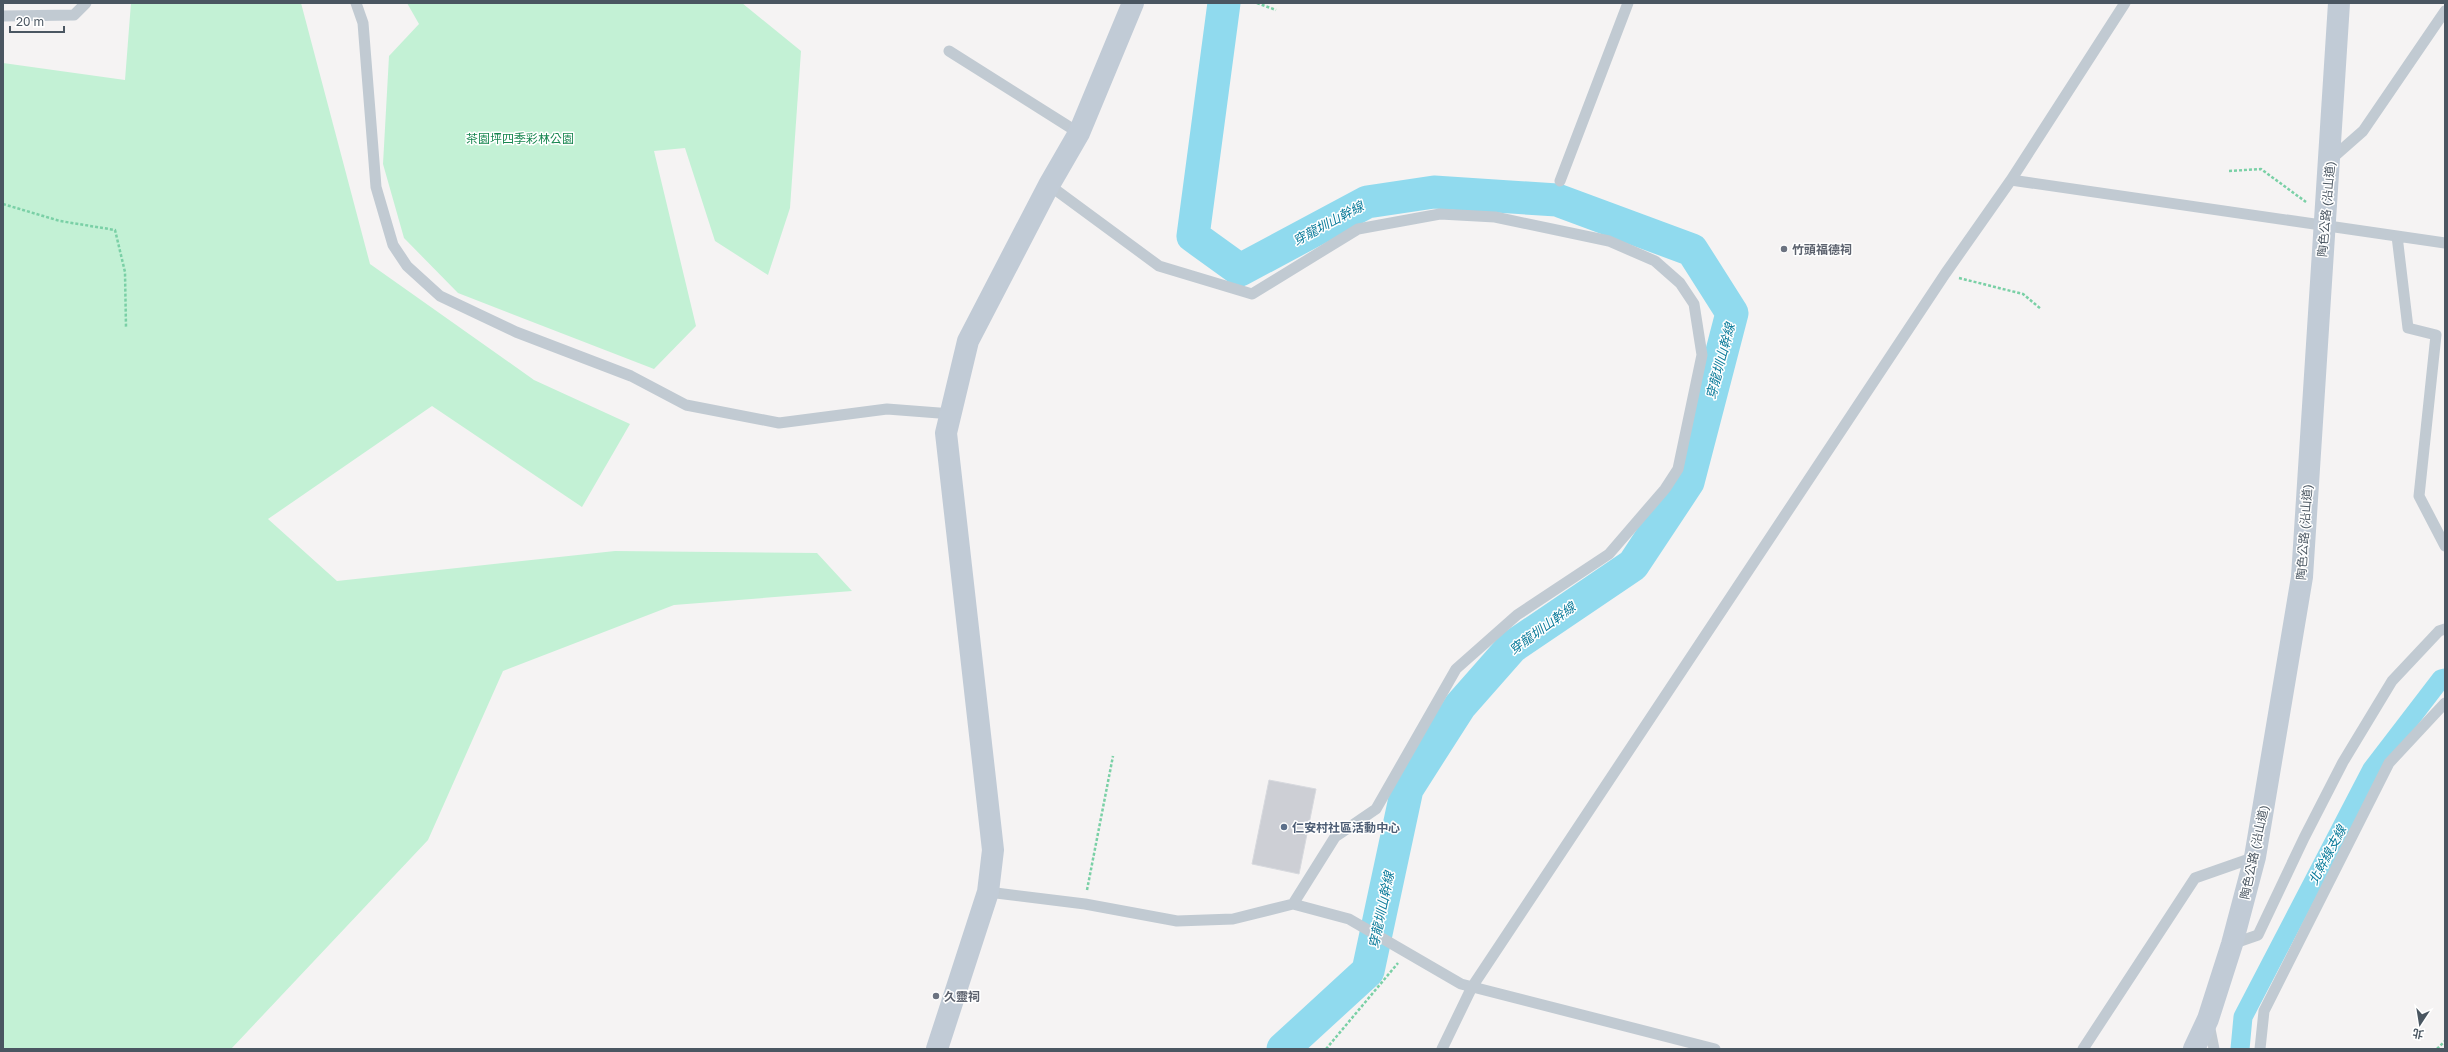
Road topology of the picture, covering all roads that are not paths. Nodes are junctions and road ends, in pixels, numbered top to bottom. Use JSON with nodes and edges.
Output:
{"nodes":[{"id":1,"x":86,"y":3,"type":"edge"},
{"id":2,"x":356,"y":3,"type":"edge"},
{"id":3,"x":1134,"y":3,"type":"edge"},
{"id":4,"x":1628,"y":3,"type":"edge"},
{"id":5,"x":2125,"y":3,"type":"edge"},
{"id":6,"x":2339,"y":3,"type":"edge"},
{"id":7,"x":2445,"y":11,"type":"edge"},
{"id":8,"x":3,"y":16,"type":"edge"},
{"id":9,"x":948,"y":51,"type":"dead end"},
{"id":10,"x":1078,"y":134,"type":"junction"},
{"id":11,"x":2330,"y":160,"type":"junction"},
{"id":12,"x":2011,"y":180,"type":"junction"},
{"id":13,"x":1560,"y":181,"type":"dead end"},
{"id":14,"x":1049,"y":185,"type":"junction"},
{"id":15,"x":2324,"y":224,"type":"junction"},
{"id":16,"x":2397,"y":236,"type":"junction"},
{"id":17,"x":2445,"y":243,"type":"edge"},
{"id":18,"x":952,"y":414,"type":"junction"},
{"id":19,"x":2445,"y":546,"type":"edge"},
{"id":20,"x":2445,"y":630,"type":"edge"},
{"id":21,"x":2445,"y":702,"type":"edge"},
{"id":22,"x":2254,"y":857,"type":"junction"},
{"id":23,"x":988,"y":892,"type":"junction"},
{"id":24,"x":1293,"y":904,"type":"junction"},
{"id":25,"x":2232,"y":944,"type":"junction"},
{"id":26,"x":1472,"y":987,"type":"junction"},
{"id":27,"x":2208,"y":1019,"type":"junction"},
{"id":28,"x":937,"y":1049,"type":"edge"},
{"id":29,"x":1442,"y":1049,"type":"edge"},
{"id":30,"x":1715,"y":1049,"type":"edge"},
{"id":31,"x":2083,"y":1049,"type":"edge"},
{"id":32,"x":2194,"y":1049,"type":"edge"},
{"id":33,"x":2214,"y":1049,"type":"edge"},
{"id":34,"x":2260,"y":1049,"type":"edge"}],
"edges":[{"from":1,"to":8,"type":"lane"},
{"from":2,"to":18,"type":"lane"},
{"from":3,"to":10,"type":"street"},
{"from":4,"to":13,"type":"lane"},
{"from":5,"to":12,"type":"lane"},
{"from":6,"to":11,"type":"street","name":"陶色公路 (沿山道)"},
{"from":7,"to":11,"type":"lane"},
{"from":9,"to":10,"type":"lane"},
{"from":10,"to":14,"type":"street"},
{"from":11,"to":15,"type":"street","name":"陶色公路 (沿山道)"},
{"from":12,"to":15,"type":"lane"},
{"from":12,"to":26,"type":"lane"},
{"from":14,"to":18,"type":"street"},
{"from":14,"to":24,"type":"lane"},
{"from":15,"to":16,"type":"lane"},
{"from":15,"to":22,"type":"street","name":"陶色公路 (沿山道)"},
{"from":16,"to":17,"type":"lane"},
{"from":16,"to":19,"type":"lane"},
{"from":18,"to":23,"type":"street"},
{"from":20,"to":25,"type":"lane"},
{"from":21,"to":34,"type":"lane"},
{"from":22,"to":25,"type":"street","name":"陶色公路 (沿山道)"},
{"from":22,"to":31,"type":"lane"},
{"from":23,"to":24,"type":"lane"},
{"from":23,"to":28,"type":"street"},
{"from":24,"to":26,"type":"lane"},
{"from":25,"to":27,"type":"street","name":"陶色公路 (沿山道)"},
{"from":26,"to":29,"type":"lane"},
{"from":26,"to":30,"type":"lane"},
{"from":27,"to":32,"type":"street","name":"陶色公路 (沿山道)"},
{"from":27,"to":33,"type":"lane"}]}
